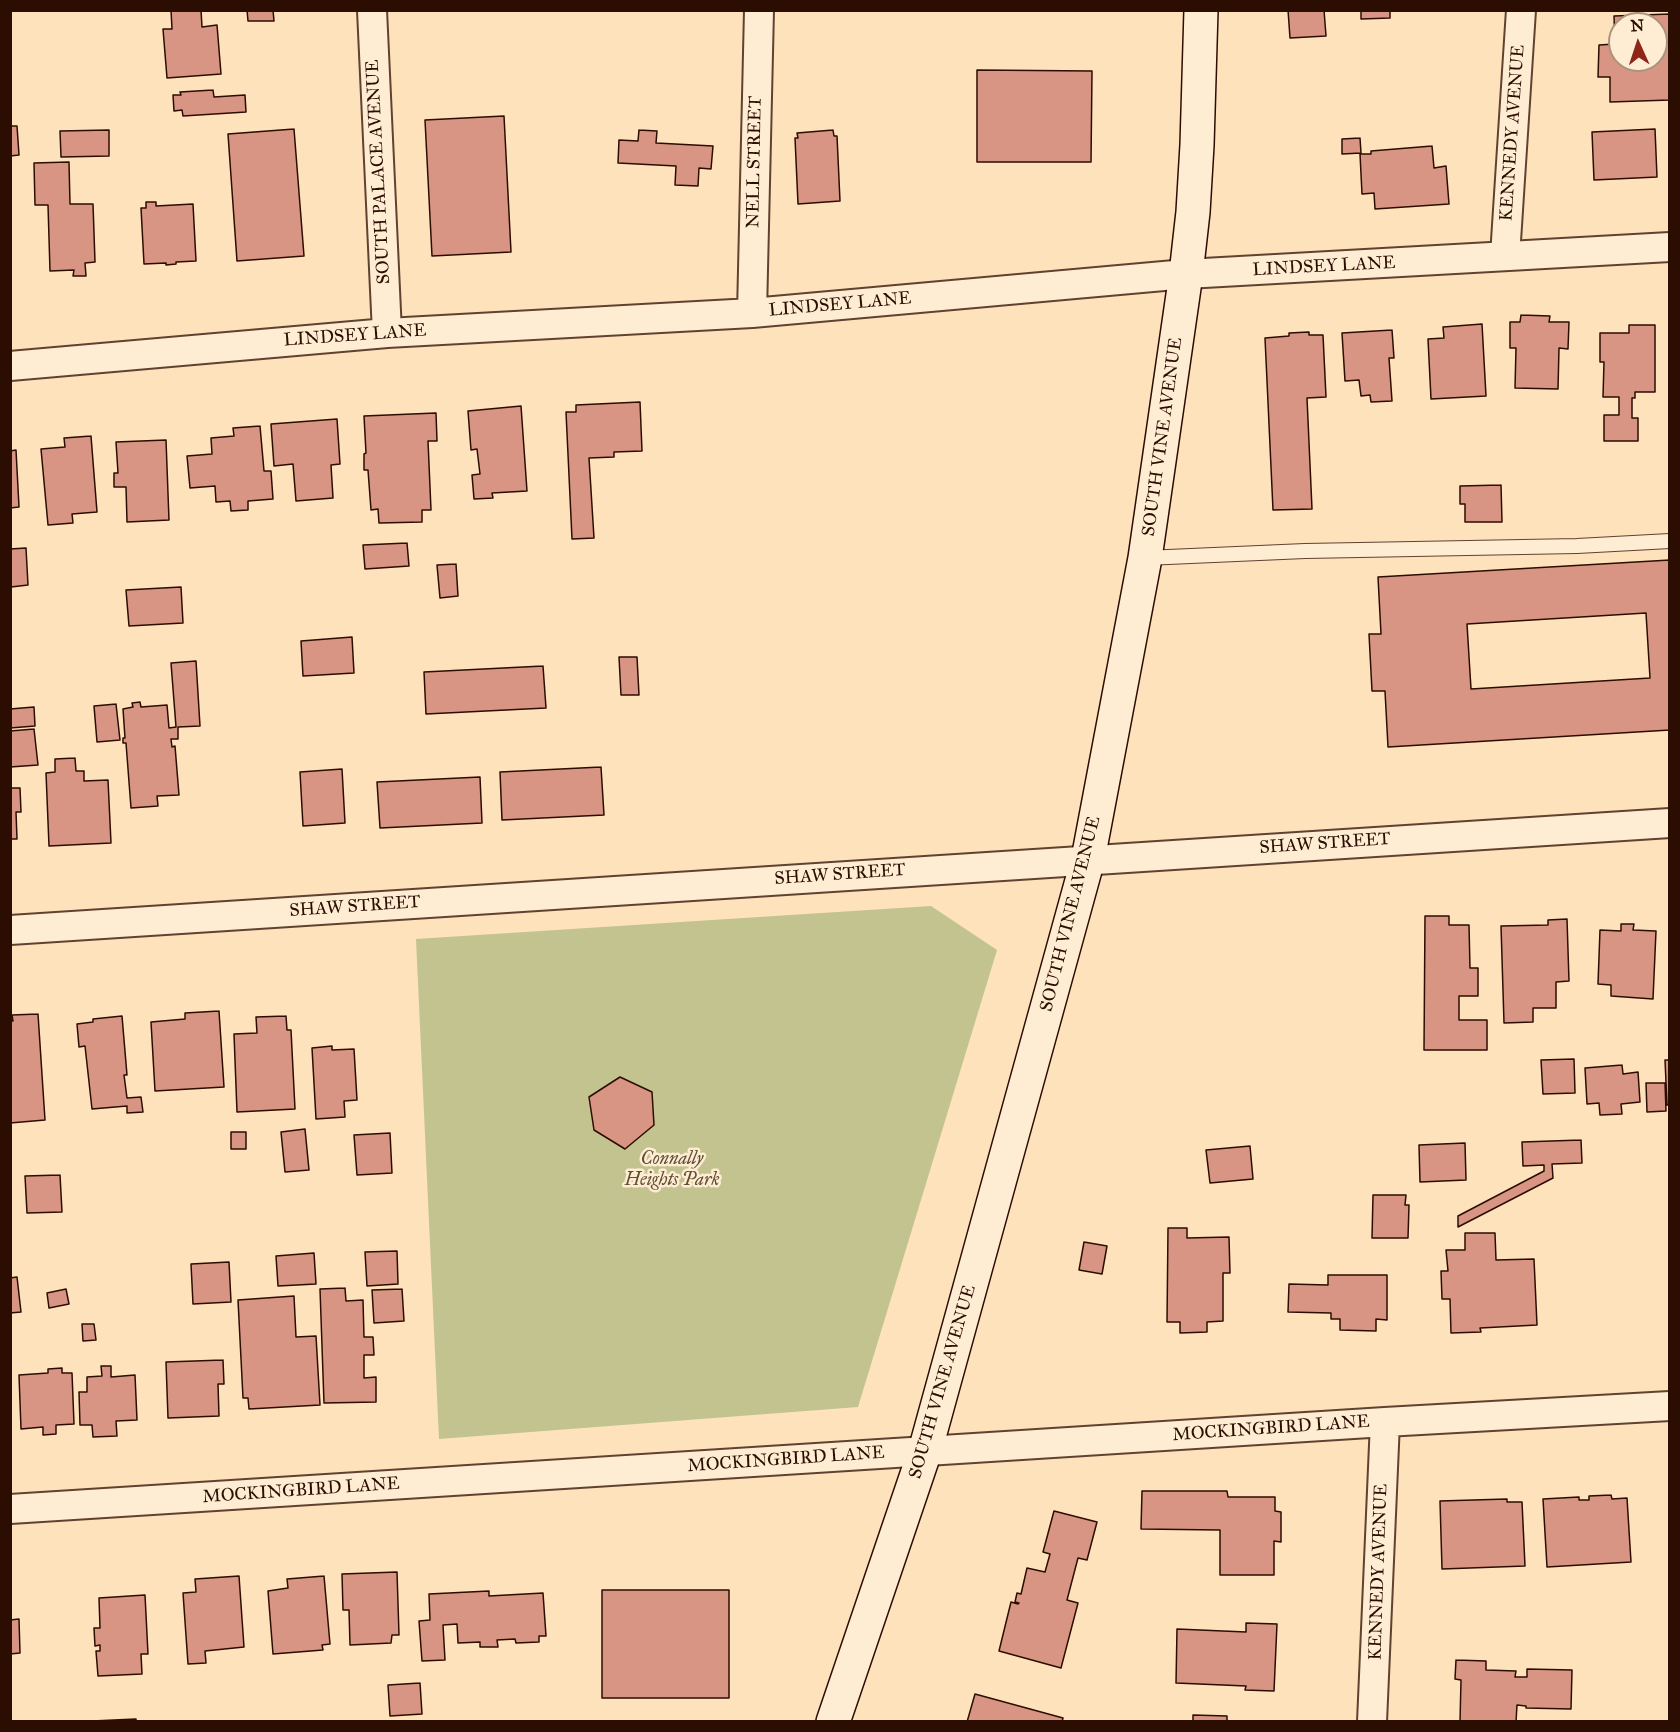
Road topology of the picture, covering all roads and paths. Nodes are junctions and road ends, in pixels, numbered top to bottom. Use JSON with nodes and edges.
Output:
{"nodes":[{"id":1,"x":372,"y":10,"type":"edge"},
{"id":2,"x":759,"y":10,"type":"edge"},
{"id":3,"x":1201,"y":10,"type":"edge"},
{"id":4,"x":1521,"y":10,"type":"edge"},
{"id":5,"x":1670,"y":247,"type":"edge"},
{"id":6,"x":1505,"y":256,"type":"junction"},
{"id":7,"x":1186,"y":274,"type":"junction"},
{"id":8,"x":752,"y":313,"type":"junction"},
{"id":9,"x":387,"y":333,"type":"junction"},
{"id":10,"x":10,"y":366,"type":"edge"},
{"id":11,"x":1670,"y":541,"type":"edge"},
{"id":12,"x":1145,"y":558,"type":"junction"},
{"id":13,"x":1670,"y":823,"type":"edge"},
{"id":14,"x":1088,"y":859,"type":"junction"},
{"id":15,"x":10,"y":930,"type":"edge"},
{"id":16,"x":1670,"y":1406,"type":"edge"},
{"id":17,"x":1385,"y":1422,"type":"junction"},
{"id":18,"x":925,"y":1451,"type":"junction"},
{"id":19,"x":10,"y":1509,"type":"edge"},
{"id":20,"x":833,"y":1722,"type":"edge"},
{"id":21,"x":1372,"y":1722,"type":"edge"}],
"edges":[{"from":1,"to":9,"type":"street","name":"SOUTH PALACE AVENUE"},
{"from":2,"to":8,"type":"street","name":"NELL STREET"},
{"from":3,"to":7,"type":"main road","name":"SOUTH VINE AVENUE"},
{"from":4,"to":6,"type":"street","name":"KENNEDY AVENUE"},
{"from":5,"to":6,"type":"street","name":"LINDSEY LANE"},
{"from":6,"to":7,"type":"street","name":"LINDSEY LANE"},
{"from":7,"to":8,"type":"street","name":"LINDSEY LANE"},
{"from":7,"to":12,"type":"main road","name":"SOUTH VINE AVENUE"},
{"from":8,"to":9,"type":"street","name":"LINDSEY LANE"},
{"from":9,"to":10,"type":"street","name":"LINDSEY LANE"},
{"from":11,"to":12,"type":"lane"},
{"from":12,"to":14,"type":"main road","name":"SOUTH VINE AVENUE"},
{"from":13,"to":14,"type":"street","name":"SHAW STREET"},
{"from":14,"to":15,"type":"street","name":"SHAW STREET"},
{"from":14,"to":18,"type":"main road","name":"SOUTH VINE AVENUE"},
{"from":16,"to":17,"type":"street","name":"MOCKINGBIRD LANE"},
{"from":17,"to":18,"type":"street","name":"MOCKINGBIRD LANE"},
{"from":17,"to":21,"type":"street","name":"KENNEDY AVENUE"},
{"from":18,"to":19,"type":"street","name":"MOCKINGBIRD LANE"},
{"from":18,"to":20,"type":"main road","name":"SOUTH VINE AVENUE"}]}
